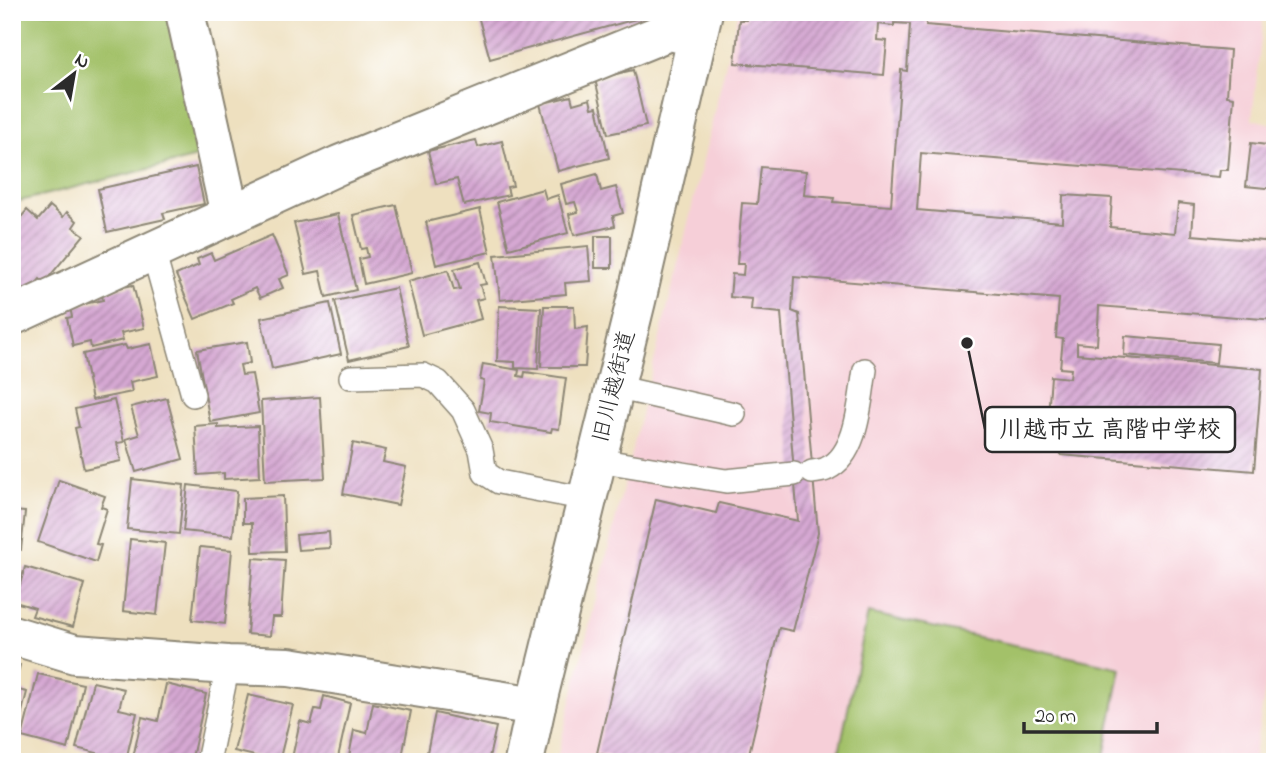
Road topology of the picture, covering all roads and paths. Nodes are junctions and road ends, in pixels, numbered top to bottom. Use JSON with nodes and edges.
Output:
{"nodes":[{"id":1,"x":186,"y":12,"type":"edge"},
{"id":2,"x":700,"y":25,"type":"edge"},
{"id":3,"x":230,"y":215,"type":"junction"},
{"id":4,"x":153,"y":251,"type":"junction"},
{"id":5,"x":12,"y":316,"type":"edge"},
{"id":6,"x":866,"y":370,"type":"dead end"},
{"id":7,"x":351,"y":377,"type":"dead end"},
{"id":8,"x":615,"y":387,"type":"junction"},
{"id":9,"x":193,"y":395,"type":"dead end"},
{"id":10,"x":734,"y":414,"type":"dead end"},
{"id":11,"x":597,"y":460,"type":"junction"},
{"id":12,"x":587,"y":499,"type":"junction"},
{"id":13,"x":12,"y":635,"type":"edge"},
{"id":14,"x":228,"y":665,"type":"junction"},
{"id":15,"x":536,"y":706,"type":"junction"},
{"id":16,"x":208,"y":762,"type":"edge"},
{"id":17,"x":524,"y":762,"type":"edge"}],
"edges":[{"from":1,"to":3,"type":"street"},
{"from":2,"to":3,"type":"street"},
{"from":2,"to":8,"type":"street","name":"旧川越街道"},
{"from":3,"to":4,"type":"street"},
{"from":4,"to":5,"type":"street"},
{"from":4,"to":9,"type":"lane"},
{"from":6,"to":11,"type":"lane"},
{"from":7,"to":12,"type":"lane"},
{"from":8,"to":10,"type":"lane"},
{"from":8,"to":11,"type":"street","name":"旧川越街道"},
{"from":11,"to":12,"type":"street","name":"旧川越街道"},
{"from":12,"to":15,"type":"street","name":"旧川越街道"},
{"from":13,"to":14,"type":"street"},
{"from":14,"to":15,"type":"street"},
{"from":14,"to":16,"type":"lane"},
{"from":15,"to":17,"type":"street","name":"旧川越街道"}]}
